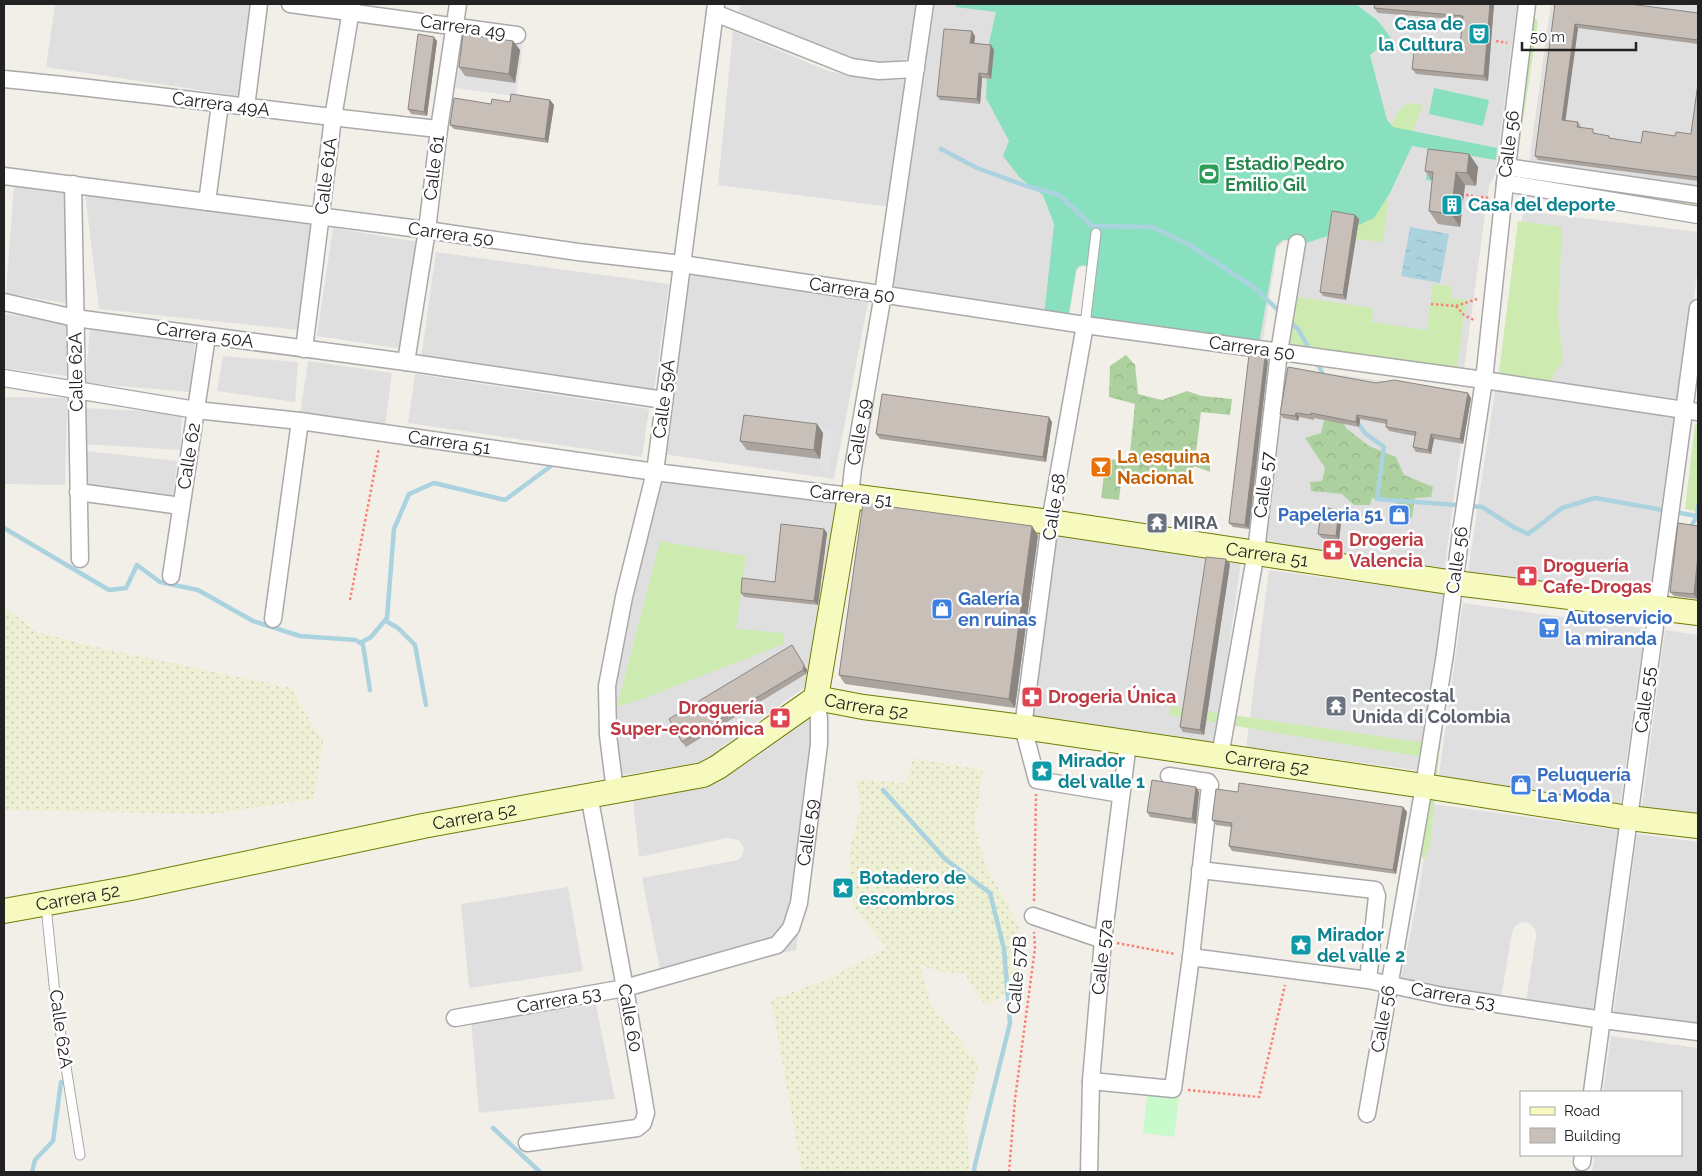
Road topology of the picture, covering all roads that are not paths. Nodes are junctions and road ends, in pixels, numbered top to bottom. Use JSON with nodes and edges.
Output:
{"nodes":[{"id":1,"x":259,"y":4,"type":"edge"},
{"id":2,"x":290,"y":4,"type":"edge"},
{"id":3,"x":458,"y":4,"type":"edge"},
{"id":4,"x":925,"y":4,"type":"edge"},
{"id":5,"x":1527,"y":4,"type":"edge"},
{"id":6,"x":1537,"y":4,"type":"edge"},
{"id":7,"x":351,"y":8,"type":"edge"},
{"id":8,"x":715,"y":8,"type":"edge"},
{"id":9,"x":455,"y":25,"type":"junction"},
{"id":10,"x":517,"y":34,"type":"dead end"},
{"id":11,"x":916,"y":69,"type":"junction"},
{"id":12,"x":4,"y":79,"type":"edge"},
{"id":13,"x":220,"y":104,"type":"junction"},
{"id":14,"x":246,"y":107,"type":"junction"},
{"id":15,"x":333,"y":118,"type":"junction"},
{"id":16,"x":439,"y":129,"type":"junction"},
{"id":17,"x":1510,"y":175,"type":"junction"},
{"id":18,"x":4,"y":176,"type":"edge"},
{"id":19,"x":73,"y":184,"type":"junction"},
{"id":20,"x":1698,"y":195,"type":"edge"},
{"id":21,"x":207,"y":202,"type":"junction"},
{"id":22,"x":1698,"y":215,"type":"edge"},
{"id":23,"x":321,"y":216,"type":"junction"},
{"id":24,"x":427,"y":230,"type":"junction"},
{"id":25,"x":1096,"y":233,"type":"dead end"},
{"id":26,"x":1297,"y":243,"type":"dead end"},
{"id":27,"x":682,"y":264,"type":"junction"},
{"id":28,"x":883,"y":294,"type":"junction"},
{"id":29,"x":4,"y":302,"type":"edge"},
{"id":30,"x":1698,"y":308,"type":"edge"},
{"id":31,"x":75,"y":318,"type":"junction"},
{"id":32,"x":1085,"y":325,"type":"junction"},
{"id":33,"x":207,"y":336,"type":"junction"},
{"id":34,"x":304,"y":349,"type":"junction"},
{"id":35,"x":1279,"y":352,"type":"junction"},
{"id":36,"x":406,"y":362,"type":"junction"},
{"id":37,"x":4,"y":378,"type":"edge"},
{"id":38,"x":1484,"y":380,"type":"junction"},
{"id":39,"x":77,"y":390,"type":"junction"},
{"id":40,"x":664,"y":400,"type":"junction"},
{"id":41,"x":196,"y":410,"type":"junction"},
{"id":42,"x":1692,"y":412,"type":"edge"},
{"id":43,"x":300,"y":420,"type":"junction"},
{"id":44,"x":655,"y":472,"type":"junction"},
{"id":45,"x":78,"y":492,"type":"junction"},
{"id":46,"x":850,"y":496,"type":"junction"},
{"id":47,"x":181,"y":506,"type":"junction"},
{"id":48,"x":1050,"y":522,"type":"junction"},
{"id":49,"x":1256,"y":552,"type":"junction"},
{"id":50,"x":80,"y":559,"type":"dead end"},
{"id":51,"x":171,"y":576,"type":"dead end"},
{"id":52,"x":1455,"y":583,"type":"junction"},
{"id":53,"x":1657,"y":607,"type":"junction"},
{"id":54,"x":1698,"y":613,"type":"edge"},
{"id":55,"x":273,"y":619,"type":"dead end"},
{"id":56,"x":816,"y":698,"type":"junction"},
{"id":57,"x":1023,"y":727,"type":"junction"},
{"id":58,"x":1128,"y":743,"type":"junction"},
{"id":59,"x":1220,"y":756,"type":"junction"},
{"id":60,"x":1170,"y":776,"type":"dead end"},
{"id":61,"x":1424,"y":786,"type":"junction"},
{"id":62,"x":616,"y":791,"type":"junction"},
{"id":63,"x":1121,"y":794,"type":"junction"},
{"id":64,"x":589,"y":795,"type":"junction"},
{"id":65,"x":1629,"y":818,"type":"junction"},
{"id":66,"x":1698,"y":826,"type":"edge"},
{"id":67,"x":1200,"y":870,"type":"junction"},
{"id":68,"x":46,"y":903,"type":"junction"},
{"id":69,"x":4,"y":911,"type":"edge"},
{"id":70,"x":1033,"y":916,"type":"road end"},
{"id":71,"x":1103,"y":940,"type":"junction"},
{"id":72,"x":777,"y":945,"type":"joint"},
{"id":73,"x":1192,"y":957,"type":"junction"},
{"id":74,"x":1368,"y":980,"type":"junction"},
{"id":75,"x":1388,"y":985,"type":"junction"},
{"id":76,"x":625,"y":988,"type":"junction"},
{"id":77,"x":455,"y":1018,"type":"dead end"},
{"id":78,"x":1603,"y":1020,"type":"junction"},
{"id":79,"x":1698,"y":1032,"type":"edge"},
{"id":80,"x":1092,"y":1081,"type":"junction"},
{"id":81,"x":1592,"y":1091,"type":"edge"},
{"id":82,"x":1367,"y":1114,"type":"dead end"},
{"id":83,"x":527,"y":1144,"type":"dead end"},
{"id":84,"x":80,"y":1156,"type":"dead end"},
{"id":85,"x":1089,"y":1172,"type":"edge"}],
"edges":[{"from":1,"to":14,"type":"street"},
{"from":2,"to":7,"type":"street","name":"Carrera 49"},
{"from":3,"to":9,"type":"street","name":"Calle 61"},
{"from":4,"to":11,"type":"street","name":"Calle 59"},
{"from":5,"to":17,"type":"street","name":"Calle 56"},
{"from":6,"to":17,"type":"street","name":"Calle 56"},
{"from":7,"to":9,"type":"street","name":"Carrera 49"},
{"from":7,"to":15,"type":"street","name":"Calle 61A"},
{"from":8,"to":11,"type":"street"},
{"from":8,"to":27,"type":"street","name":"Calle 59A"},
{"from":9,"to":10,"type":"street","name":"Carrera 49"},
{"from":9,"to":16,"type":"street","name":"Calle 61"},
{"from":11,"to":28,"type":"street","name":"Calle 59"},
{"from":12,"to":13,"type":"street","name":"Carrera 49A"},
{"from":13,"to":14,"type":"street","name":"Carrera 49A"},
{"from":13,"to":21,"type":"street"},
{"from":14,"to":15,"type":"street","name":"Carrera 49A"},
{"from":15,"to":16,"type":"street","name":"Carrera 49A"},
{"from":15,"to":23,"type":"street","name":"Calle 61A"},
{"from":16,"to":24,"type":"street","name":"Calle 61"},
{"from":17,"to":20,"type":"street"},
{"from":17,"to":22,"type":"street"},
{"from":17,"to":38,"type":"street","name":"Calle 56"},
{"from":18,"to":19,"type":"street","name":"Carrera 50"},
{"from":19,"to":21,"type":"street","name":"Carrera 50"},
{"from":19,"to":31,"type":"street","name":"Calle 62A"},
{"from":21,"to":23,"type":"street","name":"Carrera 50"},
{"from":23,"to":24,"type":"street","name":"Carrera 50"},
{"from":23,"to":34,"type":"street","name":"Calle 61A"},
{"from":24,"to":27,"type":"street","name":"Carrera 50"},
{"from":24,"to":36,"type":"street","name":"Calle 61"},
{"from":25,"to":32,"type":"lane","name":"Calle 58"},
{"from":26,"to":35,"type":"street","name":"Calle 57"},
{"from":27,"to":28,"type":"street","name":"Carrera 50"},
{"from":27,"to":40,"type":"street","name":"Calle 59A"},
{"from":28,"to":32,"type":"street","name":"Carrera 50"},
{"from":28,"to":46,"type":"street","name":"Calle 59"},
{"from":29,"to":31,"type":"street","name":"Carrera 50A"},
{"from":30,"to":42,"type":"street","name":"Calle 55"},
{"from":31,"to":33,"type":"street","name":"Carrera 50A"},
{"from":31,"to":39,"type":"street","name":"Calle 62A"},
{"from":32,"to":35,"type":"street","name":"Carrera 50"},
{"from":32,"to":48,"type":"street","name":"Calle 58"},
{"from":33,"to":34,"type":"street","name":"Carrera 50A"},
{"from":33,"to":41,"type":"street","name":"Calle 62"},
{"from":34,"to":36,"type":"street","name":"Carrera 50A"},
{"from":35,"to":38,"type":"street","name":"Carrera 50"},
{"from":35,"to":49,"type":"street","name":"Calle 57"},
{"from":36,"to":40,"type":"street","name":"Carrera 50A"},
{"from":37,"to":39,"type":"street","name":"Carrera 51"},
{"from":38,"to":42,"type":"street","name":"Carrera 50"},
{"from":38,"to":52,"type":"street","name":"Calle 56"},
{"from":39,"to":41,"type":"street","name":"Carrera 51"},
{"from":39,"to":45,"type":"street","name":"Calle 62A"},
{"from":40,"to":44,"type":"street","name":"Calle 59A"},
{"from":41,"to":43,"type":"street","name":"Carrera 51"},
{"from":41,"to":47,"type":"street","name":"Calle 62"},
{"from":42,"to":53,"type":"street","name":"Calle 55"},
{"from":43,"to":44,"type":"street","name":"Carrera 51"},
{"from":43,"to":55,"type":"street"},
{"from":44,"to":46,"type":"street","name":"Carrera 51"},
{"from":44,"to":62,"type":"street","name":"Calle 59A"},
{"from":45,"to":47,"type":"street"},
{"from":45,"to":50,"type":"street","name":"Calle 62A"},
{"from":46,"to":48,"type":"main road","name":"Carrera 51"},
{"from":46,"to":56,"type":"main road","name":"Calle 59"},
{"from":47,"to":51,"type":"street","name":"Calle 62"},
{"from":48,"to":49,"type":"main road","name":"Carrera 51"},
{"from":48,"to":57,"type":"street","name":"Calle 58"},
{"from":49,"to":52,"type":"main road","name":"Carrera 51"},
{"from":49,"to":59,"type":"street","name":"Calle 57"},
{"from":52,"to":53,"type":"main road","name":"Carrera 51"},
{"from":52,"to":61,"type":"street","name":"Calle 56"},
{"from":53,"to":54,"type":"main road","name":"Carrera 51"},
{"from":53,"to":65,"type":"street","name":"Calle 55"},
{"from":56,"to":57,"type":"main road","name":"Carrera 52"},
{"from":56,"to":62,"type":"main road","name":"Carrera 52"},
{"from":56,"to":72,"type":"street","name":"Calle 59"},
{"from":57,"to":58,"type":"main road","name":"Carrera 52"},
{"from":57,"to":63,"type":"street","name":"Calle 58"},
{"from":58,"to":59,"type":"main road","name":"Carrera 52"},
{"from":58,"to":63,"type":"street","name":"Calle 57a"},
{"from":59,"to":61,"type":"main road","name":"Carrera 52"},
{"from":60,"to":67,"type":"street"},
{"from":61,"to":65,"type":"main road","name":"Carrera 52"},
{"from":61,"to":75,"type":"street","name":"Calle 56"},
{"from":62,"to":64,"type":"main road","name":"Carrera 52"},
{"from":63,"to":71,"type":"street","name":"Calle 57a"},
{"from":64,"to":68,"type":"main road","name":"Carrera 52"},
{"from":64,"to":76,"type":"street","name":"Calle 60"},
{"from":65,"to":66,"type":"main road","name":"Carrera 52"},
{"from":65,"to":78,"type":"street","name":"Calle 55"},
{"from":67,"to":73,"type":"street"},
{"from":67,"to":74,"type":"street"},
{"from":68,"to":69,"type":"main road","name":"Carrera 52"},
{"from":68,"to":84,"type":"lane","name":"Calle 62A"},
{"from":70,"to":71,"type":"street"},
{"from":71,"to":80,"type":"street","name":"Calle 57a"},
{"from":72,"to":76,"type":"street","name":"Carrera 53"},
{"from":73,"to":74,"type":"street","name":"Carrera 53"},
{"from":73,"to":80,"type":"street"},
{"from":74,"to":75,"type":"street","name":"Carrera 53"},
{"from":75,"to":78,"type":"street","name":"Carrera 53"},
{"from":75,"to":82,"type":"street","name":"Calle 56"},
{"from":76,"to":77,"type":"street","name":"Carrera 53"},
{"from":76,"to":83,"type":"street","name":"Calle 60"},
{"from":78,"to":79,"type":"street","name":"Carrera 53"},
{"from":78,"to":81,"type":"street","name":"Calle 55"},
{"from":80,"to":85,"type":"street","name":"Calle 57a"}]}
